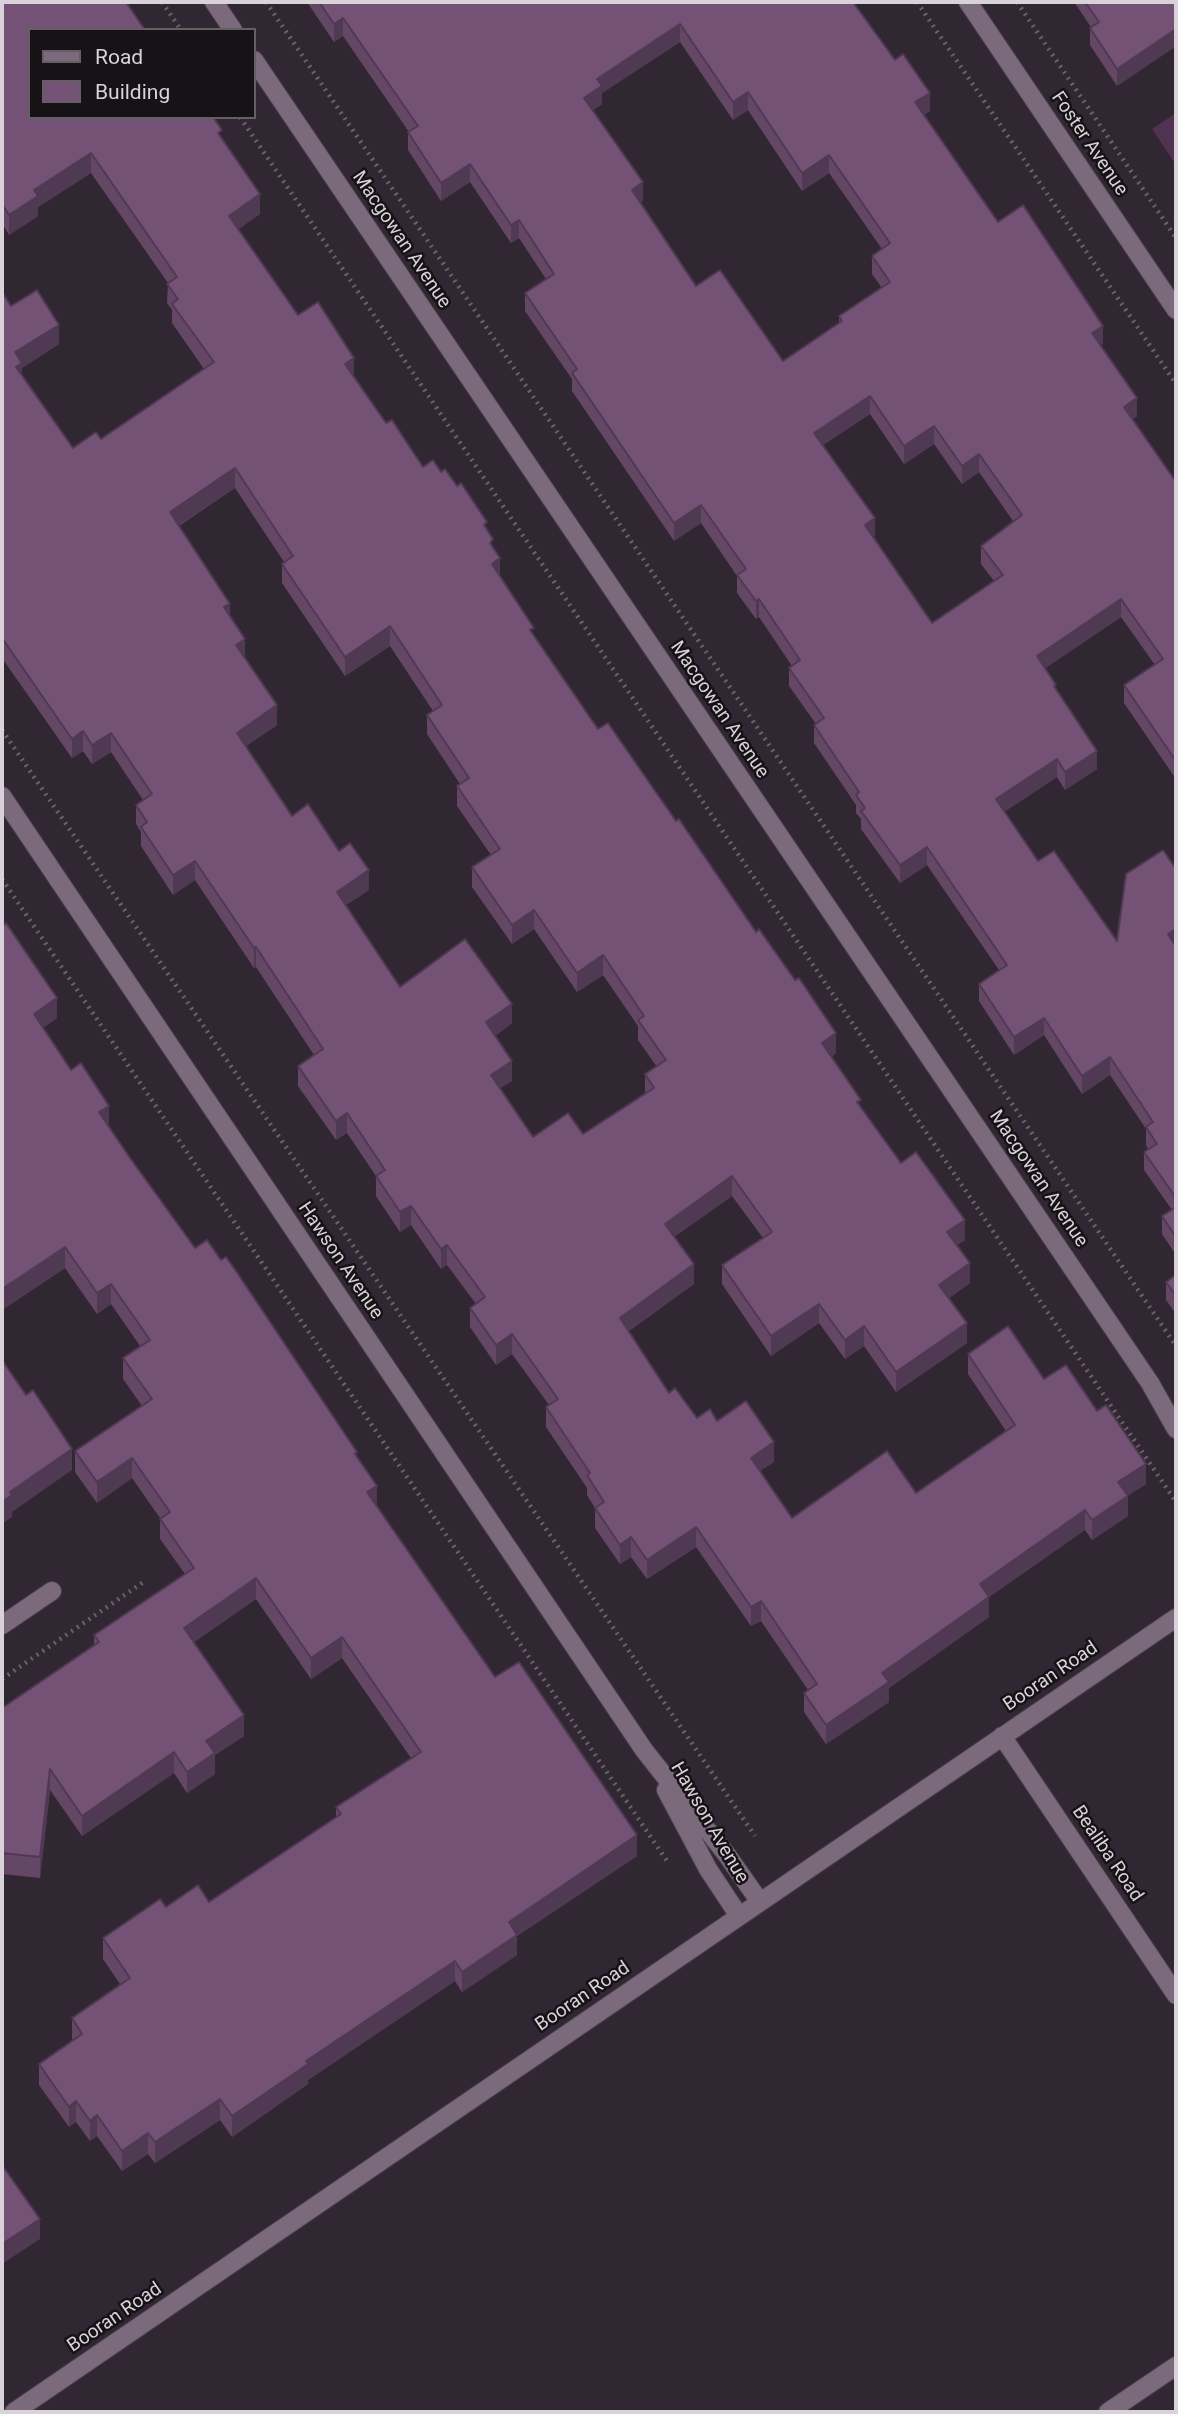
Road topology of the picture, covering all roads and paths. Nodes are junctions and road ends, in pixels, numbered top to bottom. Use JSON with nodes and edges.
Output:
{"nodes":[{"id":1,"x":162,"y":2,"type":"edge"},
{"id":2,"x":214,"y":2,"type":"edge"},
{"id":3,"x":266,"y":2,"type":"edge"},
{"id":4,"x":917,"y":2,"type":"edge"},
{"id":5,"x":968,"y":2,"type":"edge"},
{"id":6,"x":1017,"y":2,"type":"edge"},
{"id":7,"x":180,"y":28,"type":"edge"},
{"id":8,"x":232,"y":28,"type":"edge"},
{"id":9,"x":256,"y":63,"type":"edge"},
{"id":10,"x":241,"y":119,"type":"edge"},
{"id":11,"x":1176,"y":238,"type":"edge"},
{"id":12,"x":1176,"y":310,"type":"edge"},
{"id":13,"x":1176,"y":384,"type":"edge"},
{"id":14,"x":2,"y":730,"type":"edge"},
{"id":15,"x":2,"y":796,"type":"edge"},
{"id":16,"x":2,"y":879,"type":"edge"},
{"id":17,"x":1176,"y":1346,"type":"edge"},
{"id":18,"x":1150,"y":1383,"type":"junction"},
{"id":19,"x":1176,"y":1414,"type":"edge"},
{"id":20,"x":1176,"y":1429,"type":"edge"},
{"id":21,"x":1176,"y":1502,"type":"edge"},
{"id":22,"x":145,"y":1581,"type":"dead end"},
{"id":23,"x":52,"y":1591,"type":"dead end"},
{"id":24,"x":1176,"y":1618,"type":"edge"},
{"id":25,"x":2,"y":1625,"type":"edge"},
{"id":26,"x":2,"y":1679,"type":"edge"},
{"id":27,"x":1002,"y":1736,"type":"junction"},
{"id":28,"x":644,"y":1750,"type":"junction"},
{"id":29,"x":755,"y":1836,"type":"dead end"},
{"id":30,"x":668,"y":1863,"type":"dead end"},
{"id":31,"x":760,"y":1902,"type":"junction"},
{"id":32,"x":739,"y":1916,"type":"junction"},
{"id":33,"x":1176,"y":1995,"type":"edge"},
{"id":34,"x":1176,"y":2365,"type":"edge"},
{"id":35,"x":14,"y":2412,"type":"edge"},
{"id":36,"x":1108,"y":2412,"type":"edge"}],
"edges":[{"from":1,"to":7,"type":"path"},
{"from":2,"to":8,"type":"street"},
{"from":3,"to":17,"type":"path"},
{"from":4,"to":13,"type":"path"},
{"from":5,"to":12,"type":"street","name":"Foster Avenue"},
{"from":6,"to":11,"type":"path"},
{"from":9,"to":18,"type":"street","name":"Macgowan Avenue"},
{"from":10,"to":21,"type":"path"},
{"from":14,"to":29,"type":"path"},
{"from":15,"to":28,"type":"street","name":"Hawson Avenue"},
{"from":16,"to":30,"type":"path"},
{"from":18,"to":19,"type":"street","name":"Macgowan Avenue"},
{"from":18,"to":20,"type":"street","name":"Macgowan Avenue"},
{"from":22,"to":26,"type":"path"},
{"from":23,"to":25,"type":"street"},
{"from":24,"to":27,"type":"street","name":"Booran Road"},
{"from":27,"to":31,"type":"street","name":"Booran Road"},
{"from":27,"to":33,"type":"street","name":"Bealiba Road"},
{"from":28,"to":31,"type":"street","name":"Hawson Avenue"},
{"from":28,"to":32,"type":"street","name":"Hawson Avenue"},
{"from":31,"to":32,"type":"street","name":"Booran Road"},
{"from":32,"to":35,"type":"street","name":"Booran Road"},
{"from":34,"to":36,"type":"street"}]}
